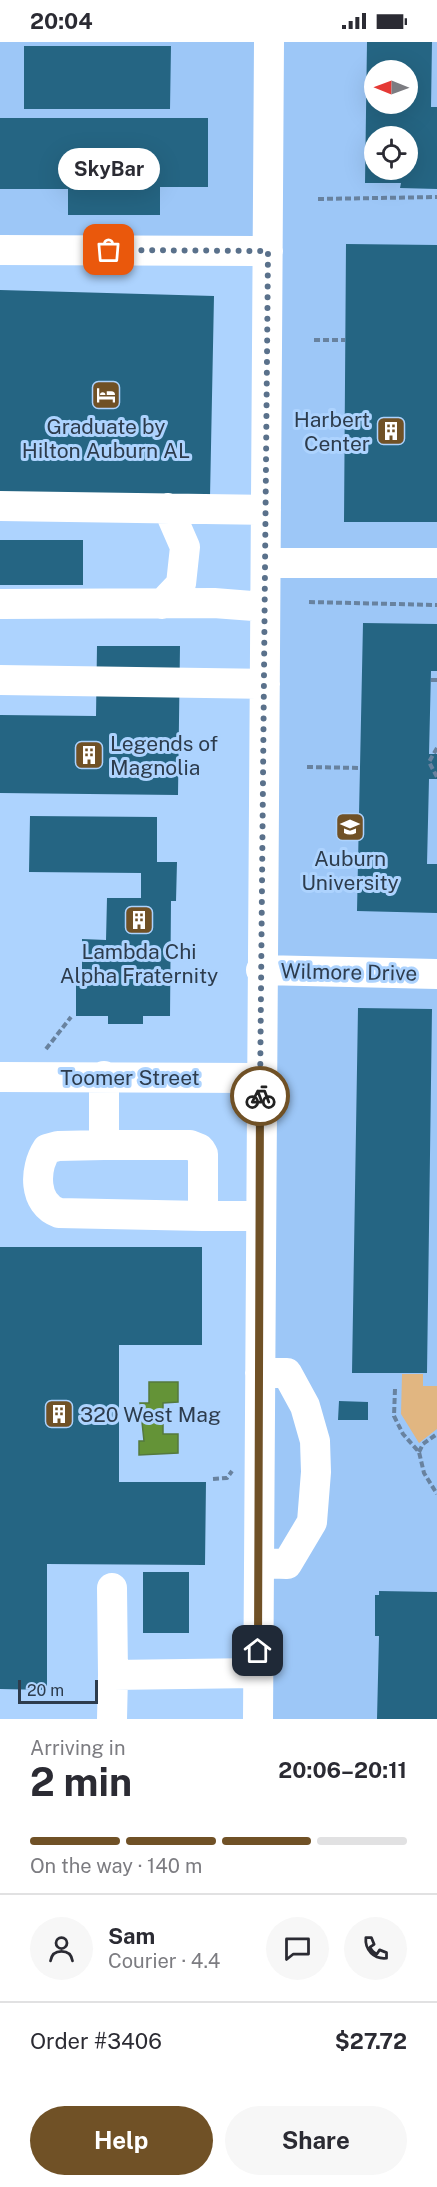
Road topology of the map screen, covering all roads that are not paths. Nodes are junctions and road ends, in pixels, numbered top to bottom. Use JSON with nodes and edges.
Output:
{"nodes":[{"id":1,"x":269,"y":42,"type":"edge"},
{"id":2,"x":0,"y":250,"type":"edge"},
{"id":3,"x":268,"y":251,"type":"junction"},
{"id":4,"x":0,"y":506,"type":"edge"},
{"id":5,"x":168,"y":508,"type":"junction"},
{"id":6,"x":266,"y":510,"type":"junction"},
{"id":7,"x":266,"y":563,"type":"junction"},
{"id":8,"x":437,"y":563,"type":"edge"},
{"id":9,"x":0,"y":604,"type":"edge"},
{"id":10,"x":162,"y":604,"type":"junction"},
{"id":11,"x":265,"y":607,"type":"junction"},
{"id":12,"x":0,"y":680,"type":"edge"},
{"id":13,"x":265,"y":684,"type":"junction"},
{"id":14,"x":261,"y":970,"type":"junction"},
{"id":15,"x":437,"y":974,"type":"edge"},
{"id":16,"x":104,"y":1076,"type":"junction"},
{"id":17,"x":0,"y":1077,"type":"edge"},
{"id":18,"x":260,"y":1078,"type":"junction"},
{"id":19,"x":104,"y":1145,"type":"junction"},
{"id":20,"x":203,"y":1216,"type":"junction"},
{"id":21,"x":260,"y":1216,"type":"junction"},
{"id":22,"x":260,"y":1373,"type":"junction"},
{"id":23,"x":259,"y":1563,"type":"junction"},
{"id":24,"x":112,"y":1588,"type":"dead end"},
{"id":25,"x":258,"y":1673,"type":"junction"},
{"id":26,"x":113,"y":1675,"type":"junction"},
{"id":27,"x":112,"y":1719,"type":"edge"},
{"id":28,"x":258,"y":1719,"type":"edge"}],
"edges":[{"from":1,"to":3,"type":"street"},
{"from":2,"to":3,"type":"street"},
{"from":3,"to":6,"type":"street"},
{"from":4,"to":5,"type":"street"},
{"from":5,"to":6,"type":"street"},
{"from":5,"to":10,"type":"street"},
{"from":6,"to":7,"type":"street"},
{"from":7,"to":8,"type":"street"},
{"from":7,"to":11,"type":"street"},
{"from":9,"to":10,"type":"street"},
{"from":10,"to":11,"type":"street"},
{"from":11,"to":13,"type":"street"},
{"from":12,"to":13,"type":"street"},
{"from":13,"to":14,"type":"street"},
{"from":14,"to":15,"type":"street","name":"Wilmore Drive"},
{"from":14,"to":18,"type":"street"},
{"from":16,"to":17,"type":"street","name":"Toomer Street"},
{"from":16,"to":18,"type":"street","name":"Toomer Street"},
{"from":16,"to":19,"type":"street"},
{"from":18,"to":21,"type":"street"},
{"from":19,"to":20,"type":"street"},
{"from":19,"to":20,"type":"street"},
{"from":20,"to":21,"type":"street"},
{"from":21,"to":22,"type":"street"},
{"from":22,"to":23,"type":"street"},
{"from":22,"to":23,"type":"street"},
{"from":23,"to":25,"type":"street"},
{"from":24,"to":26,"type":"street"},
{"from":25,"to":26,"type":"street"},
{"from":25,"to":28,"type":"street"},
{"from":26,"to":27,"type":"street"}]}
